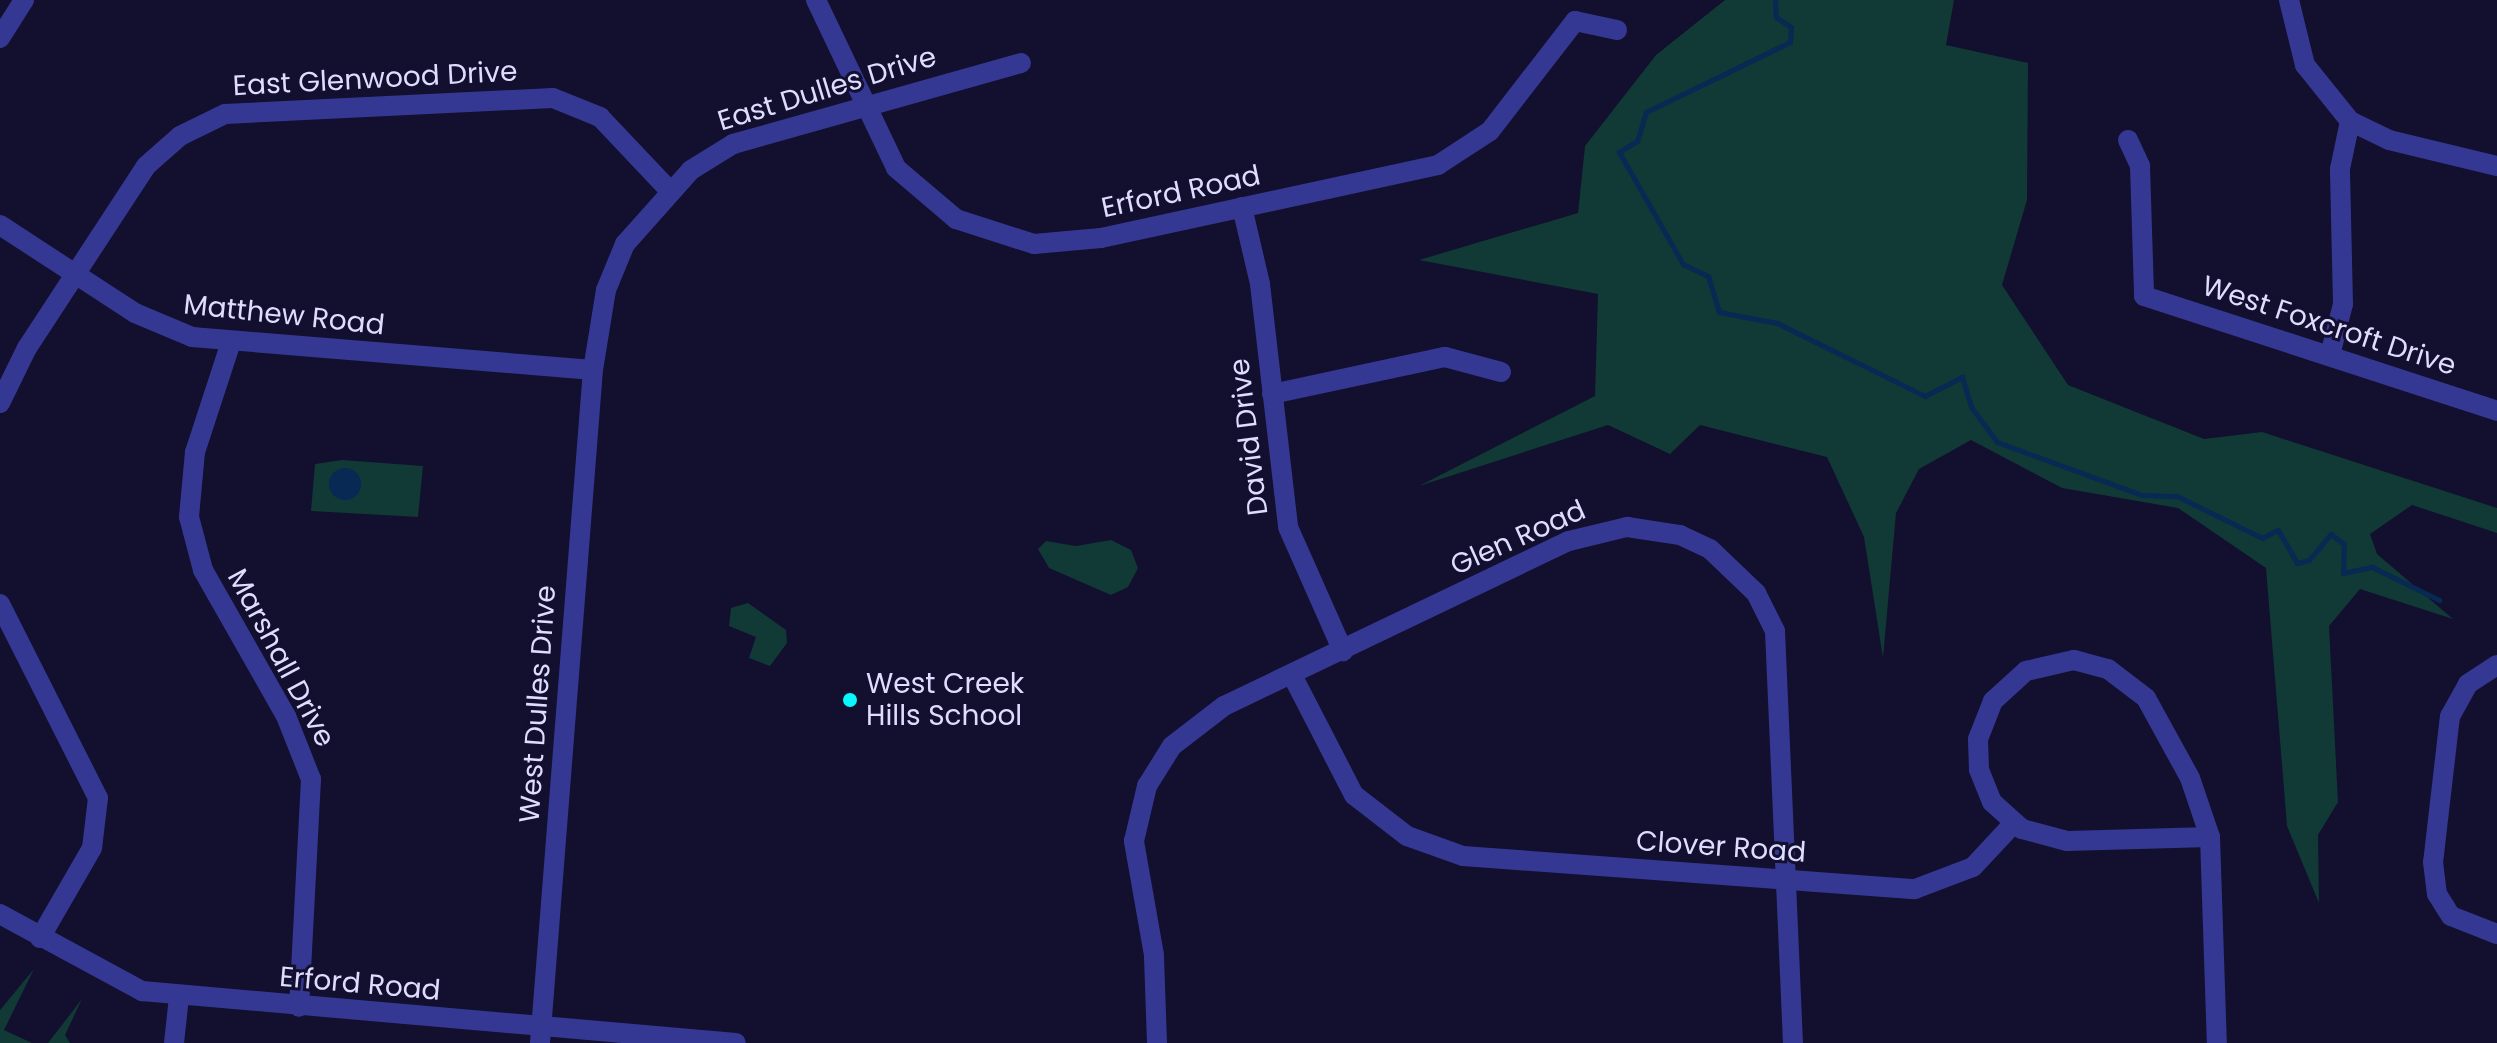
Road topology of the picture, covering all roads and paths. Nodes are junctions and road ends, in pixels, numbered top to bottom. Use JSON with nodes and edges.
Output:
{"nodes":[{"id":1,"x":24,"y":0,"type":"edge"},
{"id":2,"x":816,"y":0,"type":"edge"},
{"id":3,"x":2289,"y":0,"type":"edge"},
{"id":4,"x":1617,"y":30,"type":"dead end"},
{"id":5,"x":0,"y":38,"type":"edge"},
{"id":6,"x":1021,"y":63,"type":"dead end"},
{"id":7,"x":862,"y":106,"type":"junction"},
{"id":8,"x":2350,"y":121,"type":"junction"},
{"id":9,"x":2128,"y":140,"type":"dead end"},
{"id":10,"x":2497,"y":166,"type":"edge"},
{"id":11,"x":669,"y":190,"type":"junction"},
{"id":12,"x":1242,"y":207,"type":"junction"},
{"id":13,"x":0,"y":225,"type":"edge"},
{"id":14,"x":74,"y":275,"type":"junction"},
{"id":15,"x":231,"y":342,"type":"junction"},
{"id":16,"x":2330,"y":355,"type":"junction"},
{"id":17,"x":593,"y":370,"type":"junction"},
{"id":18,"x":1501,"y":372,"type":"dead end"},
{"id":19,"x":1272,"y":394,"type":"junction"},
{"id":20,"x":0,"y":403,"type":"edge"},
{"id":21,"x":2497,"y":411,"type":"edge"},
{"id":22,"x":0,"y":604,"type":"edge"},
{"id":23,"x":1343,"y":651,"type":"junction"},
{"id":24,"x":2497,"y":665,"type":"edge"},
{"id":25,"x":1292,"y":675,"type":"junction"},
{"id":26,"x":2014,"y":823,"type":"junction"},
{"id":27,"x":2210,"y":837,"type":"junction"},
{"id":28,"x":1790,"y":880,"type":"junction"},
{"id":29,"x":0,"y":914,"type":"edge"},
{"id":30,"x":2497,"y":934,"type":"edge"},
{"id":31,"x":40,"y":938,"type":"junction"},
{"id":32,"x":179,"y":997,"type":"junction"},
{"id":33,"x":299,"y":1007,"type":"junction"},
{"id":34,"x":541,"y":1035,"type":"edge"},
{"id":35,"x":174,"y":1043,"type":"edge"},
{"id":36,"x":736,"y":1043,"type":"edge"},
{"id":37,"x":1157,"y":1043,"type":"edge"},
{"id":38,"x":1793,"y":1043,"type":"edge"},
{"id":39,"x":2217,"y":1043,"type":"edge"}],
"edges":[{"from":1,"to":5,"type":"street"},
{"from":2,"to":7,"type":"street","name":"Erford Road"},
{"from":3,"to":8,"type":"street"},
{"from":4,"to":12,"type":"street","name":"Erford Road"},
{"from":6,"to":7,"type":"street","name":"East Dulles Drive"},
{"from":7,"to":11,"type":"street","name":"East Dulles Drive"},
{"from":7,"to":12,"type":"street","name":"Erford Road"},
{"from":8,"to":10,"type":"street"},
{"from":8,"to":16,"type":"street"},
{"from":9,"to":16,"type":"street","name":"West Foxcroft Drive"},
{"from":11,"to":14,"type":"street","name":"East Glenwood Drive"},
{"from":11,"to":17,"type":"street","name":"East Dulles Drive"},
{"from":12,"to":19,"type":"street","name":"David Drive"},
{"from":13,"to":14,"type":"street","name":"Matthew Road"},
{"from":14,"to":15,"type":"street","name":"Matthew Road"},
{"from":14,"to":20,"type":"street","name":"East Glenwood Drive"},
{"from":15,"to":17,"type":"street","name":"Matthew Road"},
{"from":15,"to":33,"type":"street","name":"Marshall Drive"},
{"from":16,"to":21,"type":"street","name":"West Foxcroft Drive"},
{"from":17,"to":34,"type":"street","name":"West Dulles Drive"},
{"from":18,"to":19,"type":"street"},
{"from":19,"to":23,"type":"street","name":"David Drive"},
{"from":22,"to":31,"type":"street"},
{"from":23,"to":25,"type":"street","name":"Glen Road"},
{"from":23,"to":28,"type":"street","name":"Glen Road"},
{"from":24,"to":30,"type":"street"},
{"from":25,"to":28,"type":"street","name":"Clover Road"},
{"from":25,"to":37,"type":"street","name":"Glen Road"},
{"from":26,"to":27,"type":"street"},
{"from":26,"to":27,"type":"street"},
{"from":26,"to":28,"type":"street","name":"Clover Road"},
{"from":27,"to":39,"type":"street"},
{"from":28,"to":38,"type":"street","name":"Glen Road"},
{"from":29,"to":31,"type":"street","name":"Erford Road"},
{"from":31,"to":32,"type":"street","name":"Erford Road"},
{"from":32,"to":33,"type":"street","name":"Erford Road"},
{"from":32,"to":35,"type":"street"},
{"from":33,"to":34,"type":"street","name":"Erford Road"},
{"from":34,"to":36,"type":"street","name":"Erford Road"}]}
